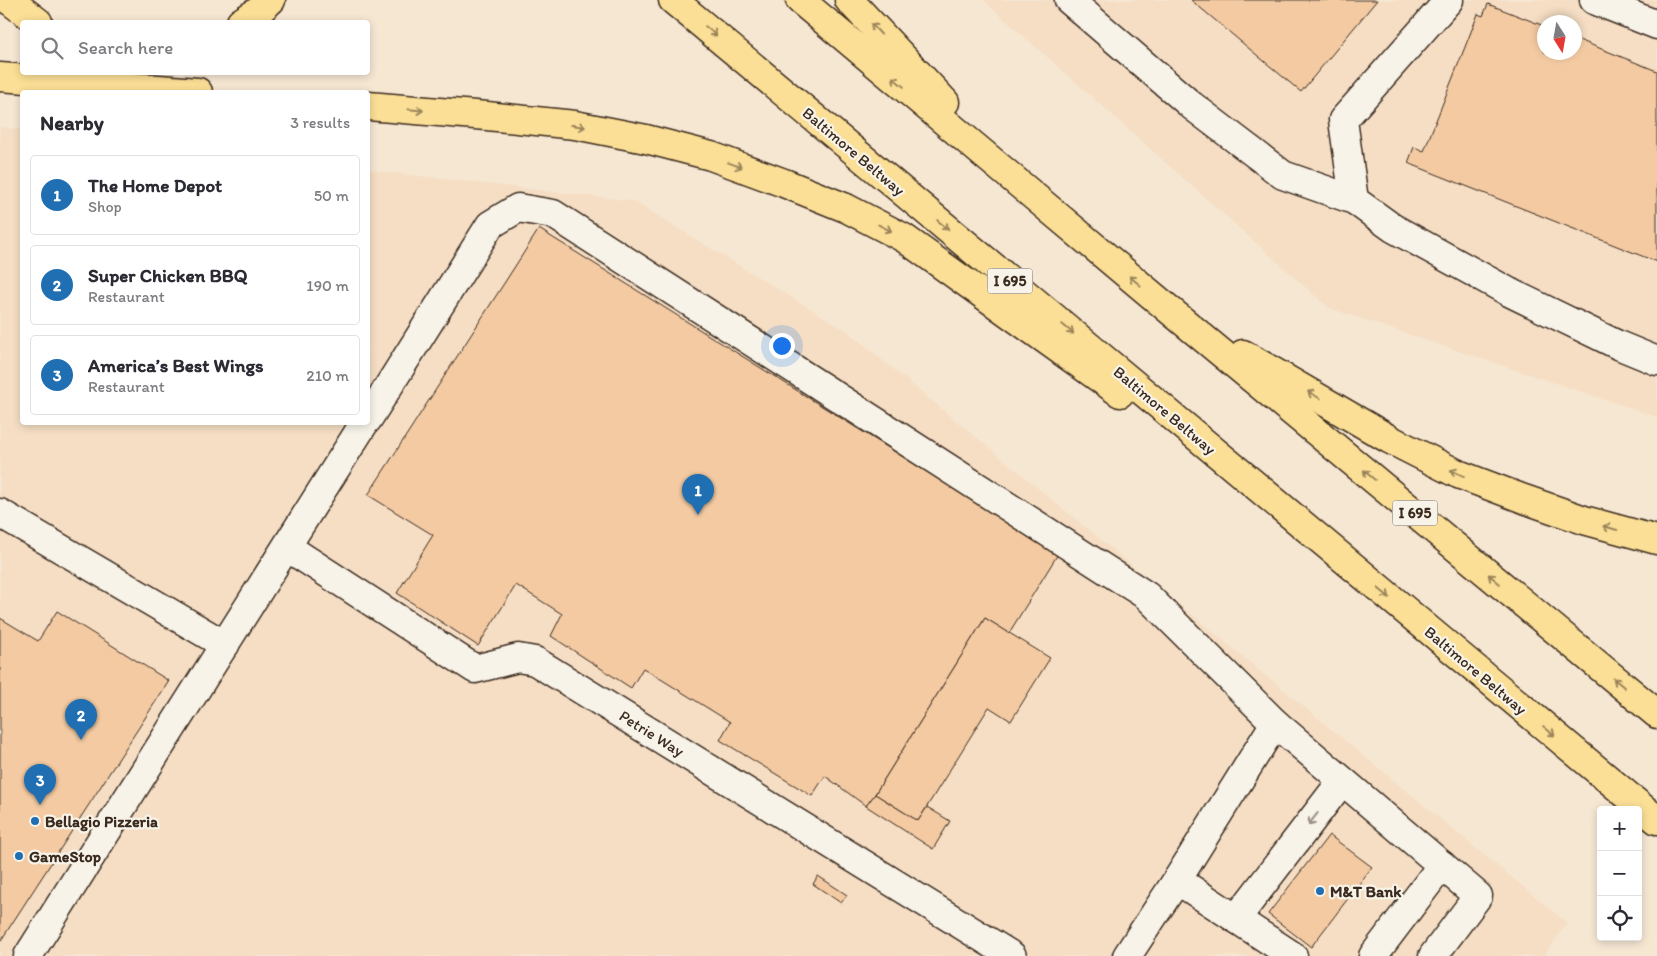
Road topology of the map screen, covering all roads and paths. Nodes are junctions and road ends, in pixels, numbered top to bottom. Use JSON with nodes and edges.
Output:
{"nodes":[{"id":1,"x":9,"y":0,"type":"edge"},
{"id":2,"x":271,"y":0,"type":"edge"},
{"id":3,"x":674,"y":0,"type":"edge"},
{"id":4,"x":800,"y":0,"type":"edge"},
{"id":5,"x":849,"y":0,"type":"edge"},
{"id":6,"x":1068,"y":0,"type":"edge"},
{"id":7,"x":1449,"y":0,"type":"edge"},
{"id":8,"x":1594,"y":0,"type":"edge"},
{"id":9,"x":35,"y":20,"type":"edge"},
{"id":10,"x":244,"y":20,"type":"edge"},
{"id":11,"x":1657,"y":25,"type":"edge"},
{"id":12,"x":0,"y":77,"type":"edge"},
{"id":13,"x":172,"y":90,"type":"edge"},
{"id":14,"x":370,"y":106,"type":"edge"},
{"id":15,"x":1030,"y":192,"type":"junction"},
{"id":16,"x":1354,"y":200,"type":"junction"},
{"id":17,"x":1172,"y":312,"type":"junction"},
{"id":18,"x":1657,"y":360,"type":"edge"},
{"id":19,"x":370,"y":415,"type":"edge"},
{"id":20,"x":363,"y":425,"type":"edge"},
{"id":21,"x":0,"y":513,"type":"edge"},
{"id":22,"x":1300,"y":522,"type":"junction"},
{"id":23,"x":1657,"y":540,"type":"edge"},
{"id":24,"x":287,"y":547,"type":"junction"},
{"id":25,"x":224,"y":645,"type":"junction"},
{"id":26,"x":1657,"y":714,"type":"edge"},
{"id":27,"x":1275,"y":723,"type":"junction"},
{"id":28,"x":1342,"y":781,"type":"junction"},
{"id":29,"x":1657,"y":820,"type":"edge"},
{"id":30,"x":1442,"y":865,"type":"junction"},
{"id":31,"x":1177,"y":880,"type":"junction"},
{"id":32,"x":1236,"y":919,"type":"junction"},
{"id":33,"x":28,"y":956,"type":"edge"},
{"id":34,"x":1012,"y":956,"type":"edge"},
{"id":35,"x":1127,"y":956,"type":"edge"},
{"id":36,"x":1294,"y":956,"type":"edge"},
{"id":37,"x":1373,"y":956,"type":"edge"},
{"id":38,"x":1433,"y":956,"type":"edge"}],
"edges":[{"from":1,"to":9,"type":"highway"},
{"from":2,"to":10,"type":"highway"},
{"from":3,"to":22,"type":"highway","name":"Baltimore Beltway","number":"I 695","one_way":true},
{"from":15,"to":4,"type":"highway","number":"I 695","one_way":true},
{"from":15,"to":5,"type":"highway","one_way":true},
{"from":6,"to":16,"type":"lane"},
{"from":7,"to":16,"type":"lane"},
{"from":8,"to":11,"type":"lane"},
{"from":12,"to":13,"type":"highway"},
{"from":14,"to":22,"type":"highway","one_way":true},
{"from":17,"to":15,"type":"highway","number":"I 695","one_way":true},
{"from":16,"to":18,"type":"lane"},
{"from":23,"to":17,"type":"highway","one_way":true},
{"from":26,"to":17,"type":"highway","number":"I 695","one_way":true},
{"from":19,"to":27,"type":"lane"},
{"from":20,"to":24,"type":"lane"},
{"from":21,"to":25,"type":"lane"},
{"from":22,"to":29,"type":"highway","name":"Baltimore Beltway","number":"I 695","one_way":true},
{"from":24,"to":25,"type":"lane"},
{"from":24,"to":34,"type":"lane","name":"Petrie Way"},
{"from":25,"to":33,"type":"lane"},
{"from":27,"to":28,"type":"lane"},
{"from":27,"to":31,"type":"lane"},
{"from":28,"to":30,"type":"lane"},
{"from":28,"to":32,"type":"lane","one_way":true},
{"from":30,"to":37,"type":"lane"},
{"from":30,"to":38,"type":"lane"},
{"from":31,"to":32,"type":"lane"},
{"from":31,"to":35,"type":"lane"},
{"from":32,"to":36,"type":"lane"}]}
